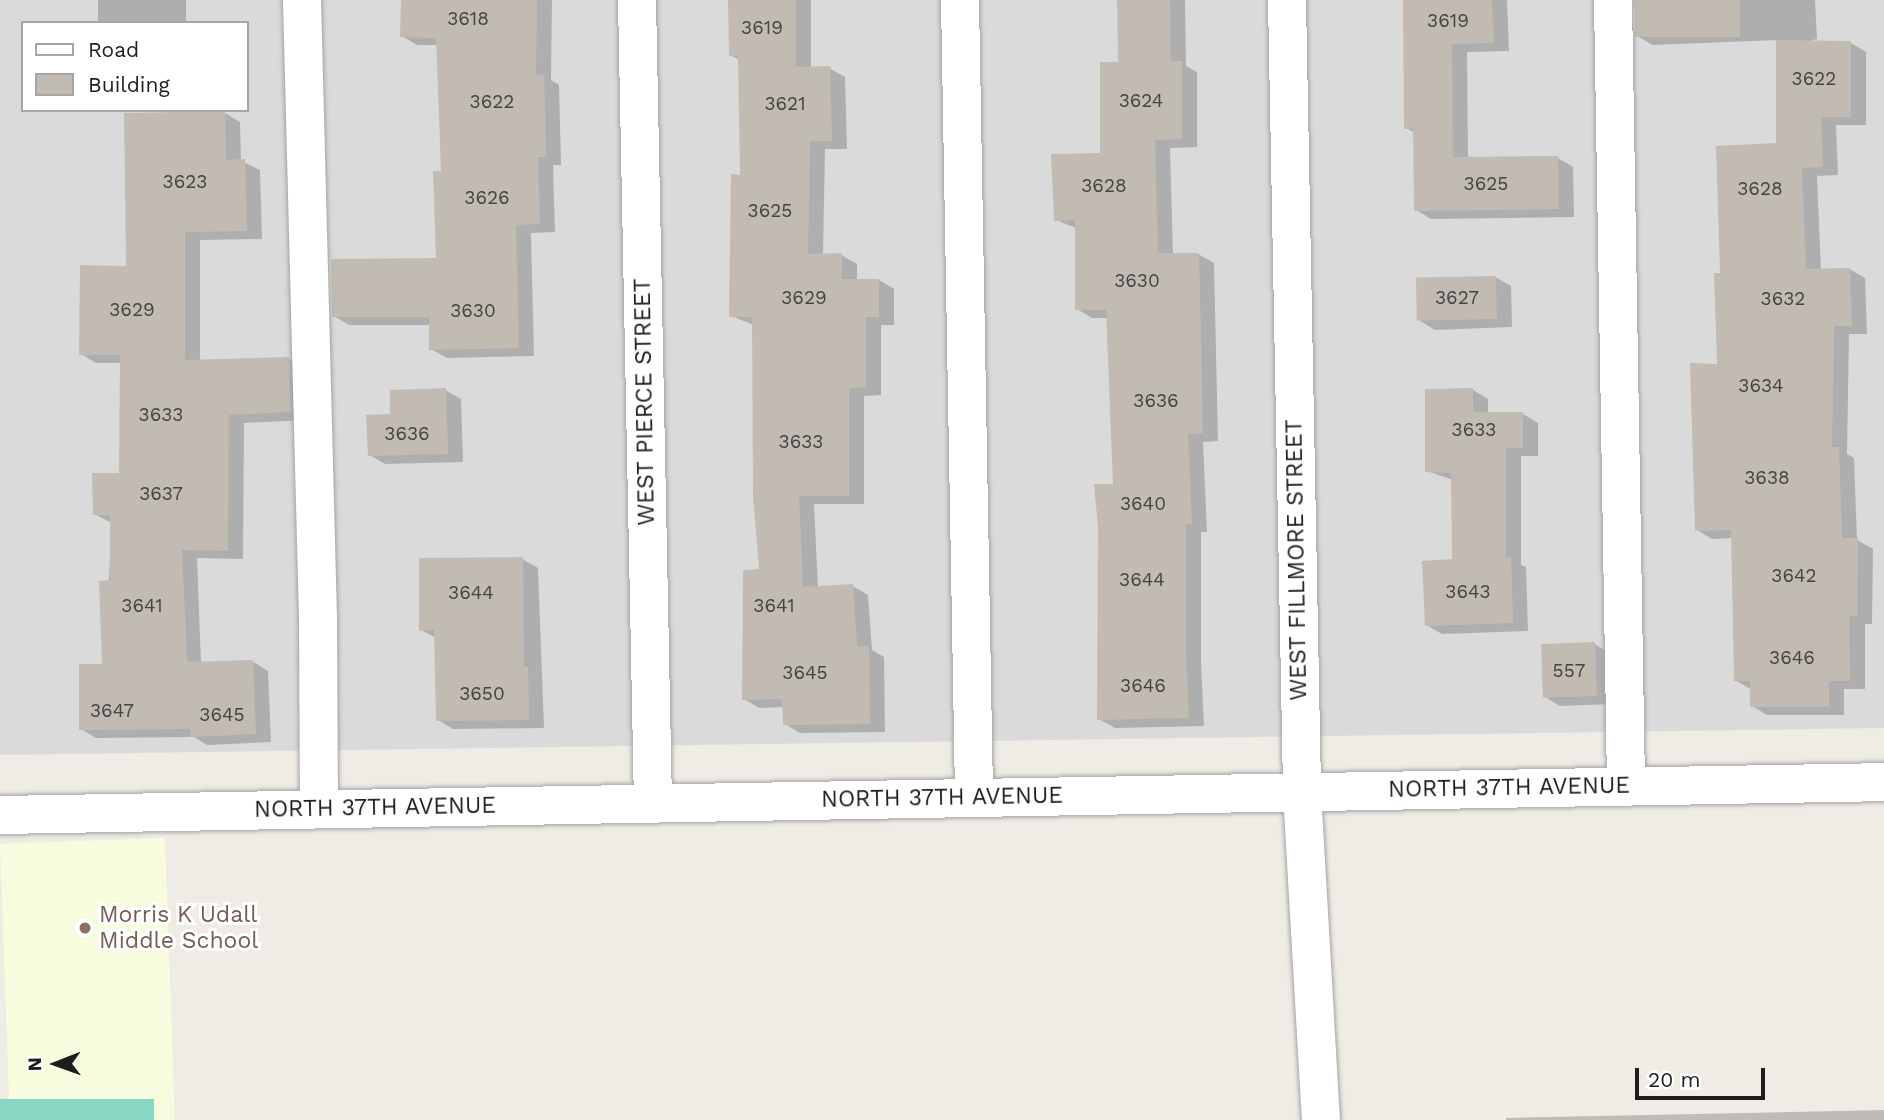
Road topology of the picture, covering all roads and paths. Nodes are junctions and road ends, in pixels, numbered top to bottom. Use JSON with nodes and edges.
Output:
{"nodes":[{"id":1,"x":302,"y":0,"type":"edge"},
{"id":2,"x":637,"y":0,"type":"edge"},
{"id":3,"x":960,"y":0,"type":"edge"},
{"id":4,"x":1287,"y":0,"type":"edge"},
{"id":5,"x":1614,"y":0,"type":"edge"},
{"id":6,"x":1884,"y":782,"type":"edge"},
{"id":7,"x":1626,"y":786,"type":"junction"},
{"id":8,"x":1302,"y":792,"type":"junction"},
{"id":9,"x":974,"y":798,"type":"junction"},
{"id":10,"x":653,"y":803,"type":"junction"},
{"id":11,"x":319,"y":809,"type":"junction"},
{"id":12,"x":0,"y":815,"type":"edge"},
{"id":13,"x":1321,"y":1120,"type":"edge"}],
"edges":[{"from":1,"to":11,"type":"street"},
{"from":2,"to":10,"type":"street","name":"WEST PIERCE STREET"},
{"from":3,"to":9,"type":"street"},
{"from":4,"to":8,"type":"street","name":"WEST FILLMORE STREET"},
{"from":5,"to":7,"type":"street"},
{"from":6,"to":7,"type":"street","name":"NORTH 37TH AVENUE"},
{"from":7,"to":8,"type":"street","name":"NORTH 37TH AVENUE"},
{"from":8,"to":9,"type":"street","name":"NORTH 37TH AVENUE"},
{"from":8,"to":13,"type":"street","name":"WEST FILLMORE STREET"},
{"from":9,"to":10,"type":"street","name":"NORTH 37TH AVENUE"},
{"from":10,"to":11,"type":"street","name":"NORTH 37TH AVENUE"},
{"from":11,"to":12,"type":"street","name":"NORTH 37TH AVENUE"}]}
